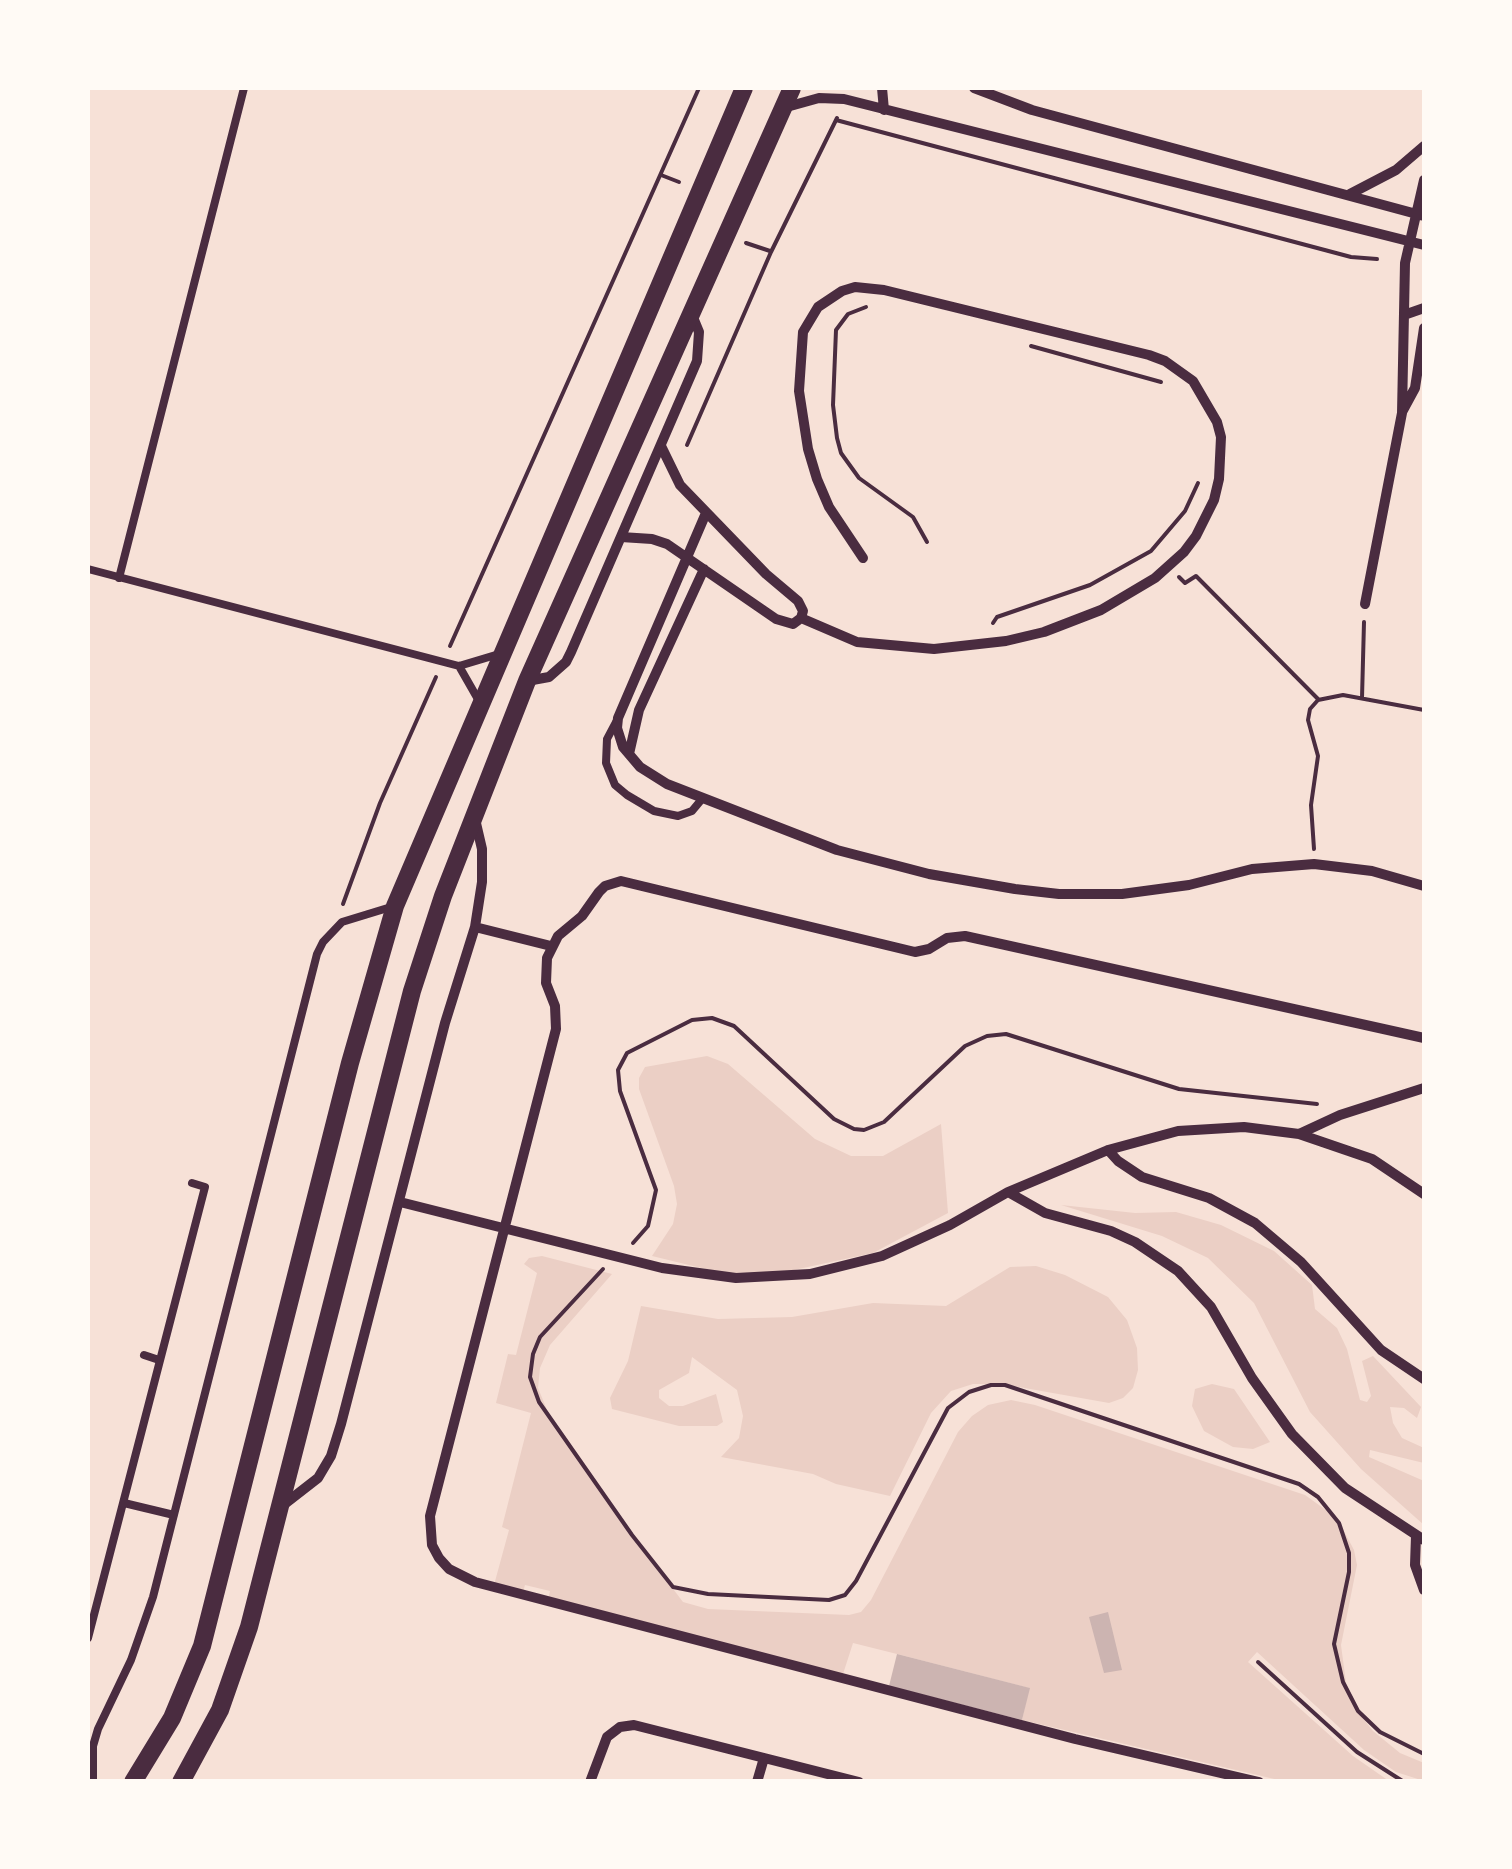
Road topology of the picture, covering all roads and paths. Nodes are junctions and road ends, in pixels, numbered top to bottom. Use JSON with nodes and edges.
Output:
{"nodes":[{"id":1,"x":244,"y":88,"type":"edge"},
{"id":2,"x":699,"y":88,"type":"edge"},
{"id":3,"x":792,"y":88,"type":"edge"},
{"id":4,"x":882,"y":88,"type":"edge"},
{"id":5,"x":974,"y":88,"type":"edge"},
{"id":6,"x":740,"y":92,"type":"edge"},
{"id":7,"x":782,"y":108,"type":"junction"},
{"id":8,"x":840,"y":110,"type":"dead end"},
{"id":9,"x":884,"y":110,"type":"junction"},
{"id":10,"x":836,"y":120,"type":"junction"},
{"id":11,"x":1424,"y":146,"type":"edge"},
{"id":12,"x":1424,"y":180,"type":"edge"},
{"id":13,"x":1348,"y":195,"type":"junction"},
{"id":14,"x":1420,"y":215,"type":"edge"},
{"id":15,"x":1408,"y":240,"type":"junction"},
{"id":16,"x":1424,"y":244,"type":"edge"},
{"id":17,"x":1377,"y":260,"type":"dead end"},
{"id":18,"x":878,"y":307,"type":"dead end"},
{"id":19,"x":1424,"y":308,"type":"edge"},
{"id":20,"x":692,"y":315,"type":"junction"},
{"id":21,"x":1404,"y":315,"type":"junction"},
{"id":22,"x":1424,"y":328,"type":"edge"},
{"id":23,"x":1022,"y":344,"type":"dead end"},
{"id":24,"x":1423,"y":345,"type":"edge"},
{"id":25,"x":1168,"y":383,"type":"dead end"},
{"id":26,"x":1402,"y":413,"type":"junction"},
{"id":27,"x":687,"y":445,"type":"dead end"},
{"id":28,"x":661,"y":446,"type":"junction"},
{"id":29,"x":1200,"y":478,"type":"dead end"},
{"id":30,"x":706,"y":512,"type":"junction"},
{"id":31,"x":621,"y":537,"type":"junction"},
{"id":32,"x":926,"y":542,"type":"dead end"},
{"id":33,"x":686,"y":556,"type":"junction"},
{"id":34,"x":863,"y":558,"type":"dead end"},
{"id":35,"x":1170,"y":565,"type":"junction"},
{"id":36,"x":88,"y":569,"type":"edge"},
{"id":37,"x":704,"y":569,"type":"junction"},
{"id":38,"x":119,"y":578,"type":"junction"},
{"id":39,"x":1365,"y":604,"type":"joint"},
{"id":40,"x":801,"y":618,"type":"junction"},
{"id":41,"x":996,"y":642,"type":"junction"},
{"id":42,"x":504,"y":652,"type":"junction"},
{"id":43,"x":442,"y":662,"type":"junction"},
{"id":44,"x":459,"y":666,"type":"junction"},
{"id":45,"x":528,"y":681,"type":"junction"},
{"id":46,"x":1362,"y":698,"type":"junction"},
{"id":47,"x":1318,"y":700,"type":"junction"},
{"id":48,"x":482,"y":707,"type":"junction"},
{"id":49,"x":1424,"y":710,"type":"edge"},
{"id":50,"x":618,"y":718,"type":"junction"},
{"id":51,"x":629,"y":755,"type":"junction"},
{"id":52,"x":702,"y":799,"type":"junction"},
{"id":53,"x":474,"y":814,"type":"junction"},
{"id":54,"x":1314,"y":864,"type":"junction"},
{"id":55,"x":1424,"y":886,"type":"edge"},
{"id":56,"x":395,"y":906,"type":"junction"},
{"id":57,"x":474,"y":926,"type":"junction"},
{"id":58,"x":332,"y":932,"type":"junction"},
{"id":59,"x":551,"y":946,"type":"junction"},
{"id":60,"x":1424,"y":1038,"type":"edge"},
{"id":61,"x":1424,"y":1088,"type":"edge"},
{"id":62,"x":1318,"y":1104,"type":"dead end"},
{"id":63,"x":1299,"y":1134,"type":"junction"},
{"id":64,"x":1108,"y":1150,"type":"junction"},
{"id":65,"x":192,"y":1183,"type":"dead end"},
{"id":66,"x":1008,"y":1192,"type":"junction"},
{"id":67,"x":1424,"y":1194,"type":"edge"},
{"id":68,"x":400,"y":1202,"type":"junction"},
{"id":69,"x":505,"y":1229,"type":"junction"},
{"id":70,"x":616,"y":1256,"type":"junction"},
{"id":71,"x":144,"y":1355,"type":"dead end"},
{"id":72,"x":160,"y":1360,"type":"junction"},
{"id":73,"x":1424,"y":1379,"type":"edge"},
{"id":74,"x":124,"y":1503,"type":"junction"},
{"id":75,"x":278,"y":1510,"type":"junction"},
{"id":76,"x":174,"y":1515,"type":"junction"},
{"id":77,"x":1420,"y":1538,"type":"edge"},
{"id":78,"x":1424,"y":1590,"type":"edge"},
{"id":79,"x":88,"y":1638,"type":"edge"},
{"id":80,"x":1258,"y":1662,"type":"dead end"},
{"id":81,"x":1424,"y":1754,"type":"edge"},
{"id":82,"x":764,"y":1758,"type":"junction"},
{"id":83,"x":93,"y":1782,"type":"edge"},
{"id":84,"x":133,"y":1782,"type":"edge"},
{"id":85,"x":181,"y":1782,"type":"edge"},
{"id":86,"x":590,"y":1782,"type":"edge"},
{"id":87,"x":757,"y":1782,"type":"edge"},
{"id":88,"x":859,"y":1782,"type":"edge"},
{"id":89,"x":1259,"y":1782,"type":"edge"},
{"id":90,"x":1404,"y":1782,"type":"edge"}],
"edges":[{"from":1,"to":38,"type":"lane"},
{"from":2,"to":43,"type":"path"},
{"from":3,"to":7,"type":"street"},
{"from":4,"to":9,"type":"street"},
{"from":5,"to":13,"type":"street"},
{"from":6,"to":42,"type":"street"},
{"from":7,"to":9,"type":"street"},
{"from":7,"to":20,"type":"street"},
{"from":8,"to":10,"type":"path"},
{"from":9,"to":15,"type":"street"},
{"from":10,"to":17,"type":"path"},
{"from":10,"to":27,"type":"path"},
{"from":11,"to":13,"type":"street"},
{"from":12,"to":14,"type":"street"},
{"from":13,"to":14,"type":"street"},
{"from":14,"to":15,"type":"street"},
{"from":15,"to":16,"type":"street"},
{"from":15,"to":21,"type":"street"},
{"from":18,"to":32,"type":"path"},
{"from":19,"to":21,"type":"street"},
{"from":20,"to":28,"type":"street"},
{"from":20,"to":45,"type":"street"},
{"from":21,"to":26,"type":"street"},
{"from":22,"to":24,"type":"street"},
{"from":23,"to":25,"type":"path"},
{"from":24,"to":26,"type":"street"},
{"from":26,"to":39,"type":"street"},
{"from":28,"to":30,"type":"street"},
{"from":28,"to":31,"type":"street"},
{"from":29,"to":41,"type":"path"},
{"from":30,"to":33,"type":"street"},
{"from":30,"to":40,"type":"street"},
{"from":31,"to":33,"type":"street"},
{"from":31,"to":45,"type":"street"},
{"from":33,"to":37,"type":"street"},
{"from":33,"to":50,"type":"street"},
{"from":34,"to":35,"type":"street"},
{"from":35,"to":41,"type":"street"},
{"from":35,"to":47,"type":"path"},
{"from":36,"to":38,"type":"lane"},
{"from":37,"to":40,"type":"street"},
{"from":37,"to":51,"type":"street"},
{"from":38,"to":43,"type":"lane"},
{"from":39,"to":46,"type":"path"},
{"from":40,"to":41,"type":"street"},
{"from":42,"to":44,"type":"lane"},
{"from":42,"to":48,"type":"street"},
{"from":43,"to":44,"type":"lane"},
{"from":43,"to":58,"type":"path"},
{"from":44,"to":48,"type":"lane"},
{"from":45,"to":53,"type":"street"},
{"from":46,"to":47,"type":"path"},
{"from":46,"to":49,"type":"path"},
{"from":47,"to":54,"type":"path"},
{"from":48,"to":56,"type":"street"},
{"from":50,"to":51,"type":"street"},
{"from":50,"to":52,"type":"lane"},
{"from":51,"to":52,"type":"street"},
{"from":52,"to":54,"type":"street"},
{"from":53,"to":57,"type":"street"},
{"from":53,"to":75,"type":"street"},
{"from":54,"to":55,"type":"street"},
{"from":56,"to":58,"type":"lane"},
{"from":56,"to":84,"type":"street"},
{"from":57,"to":59,"type":"street"},
{"from":57,"to":68,"type":"street"},
{"from":58,"to":76,"type":"lane"},
{"from":59,"to":60,"type":"street"},
{"from":59,"to":69,"type":"street"},
{"from":61,"to":63,"type":"street"},
{"from":62,"to":70,"type":"path"},
{"from":63,"to":64,"type":"street"},
{"from":63,"to":67,"type":"street"},
{"from":64,"to":66,"type":"street"},
{"from":64,"to":73,"type":"street"},
{"from":65,"to":72,"type":"lane"},
{"from":66,"to":70,"type":"street"},
{"from":66,"to":77,"type":"street"},
{"from":68,"to":69,"type":"street"},
{"from":68,"to":75,"type":"street"},
{"from":69,"to":70,"type":"street"},
{"from":69,"to":89,"type":"street"},
{"from":70,"to":81,"type":"path"},
{"from":71,"to":72,"type":"lane"},
{"from":72,"to":74,"type":"lane"},
{"from":74,"to":76,"type":"lane"},
{"from":74,"to":79,"type":"lane"},
{"from":75,"to":85,"type":"street"},
{"from":76,"to":83,"type":"lane"},
{"from":77,"to":78,"type":"street"},
{"from":80,"to":90,"type":"path"},
{"from":82,"to":86,"type":"street"},
{"from":82,"to":87,"type":"street"},
{"from":82,"to":88,"type":"street"}]}
